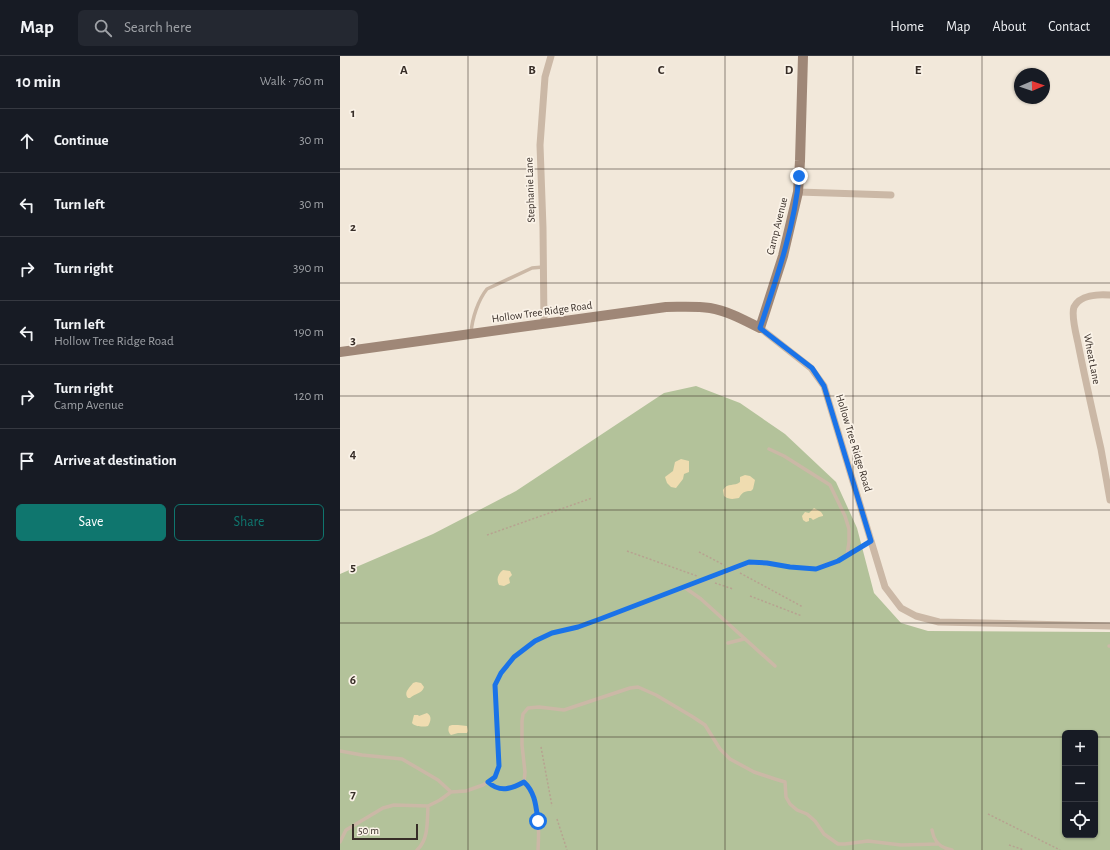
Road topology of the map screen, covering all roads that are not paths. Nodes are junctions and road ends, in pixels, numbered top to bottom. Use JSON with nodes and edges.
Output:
{"nodes":[{"id":1,"x":551,"y":56,"type":"edge"},
{"id":2,"x":803,"y":56,"type":"edge"},
{"id":3,"x":798,"y":192,"type":"junction"},
{"id":4,"x":891,"y":195,"type":"dead end"},
{"id":5,"x":543,"y":266,"type":"junction"},
{"id":6,"x":1110,"y":295,"type":"edge"},
{"id":7,"x":544,"y":324,"type":"junction"},
{"id":8,"x":760,"y":328,"type":"junction"},
{"id":9,"x":471,"y":334,"type":"junction"},
{"id":10,"x":340,"y":352,"type":"edge"},
{"id":11,"x":769,"y":449,"type":"dead end"},
{"id":12,"x":1110,"y":500,"type":"edge"},
{"id":13,"x":871,"y":541,"type":"junction"},
{"id":14,"x":847,"y":555,"type":"junction"},
{"id":15,"x":684,"y":587,"type":"junction"},
{"id":16,"x":1110,"y":626,"type":"edge"},
{"id":17,"x":744,"y":639,"type":"junction"},
{"id":18,"x":728,"y":643,"type":"dead end"},
{"id":19,"x":774,"y":666,"type":"dead end"},
{"id":20,"x":340,"y":751,"type":"edge"},
{"id":21,"x":488,"y":782,"type":"junction"},
{"id":22,"x":524,"y":782,"type":"junction"},
{"id":23,"x":451,"y":792,"type":"junction"},
{"id":24,"x":428,"y":806,"type":"junction"},
{"id":25,"x":932,"y":830,"type":"dead end"},
{"id":26,"x":340,"y":842,"type":"edge"},
{"id":27,"x":938,"y":844,"type":"junction"},
{"id":28,"x":421,"y":846,"type":"junction"},
{"id":29,"x":417,"y":850,"type":"edge"},
{"id":30,"x":424,"y":850,"type":"edge"},
{"id":31,"x":538,"y":850,"type":"edge"},
{"id":32,"x":952,"y":850,"type":"edge"}],
"edges":[{"from":1,"to":5,"type":"street","name":"Stephanie Lane"},
{"from":2,"to":3,"type":"street","name":"Camp Avenue"},
{"from":3,"to":4,"type":"street"},
{"from":3,"to":8,"type":"street","name":"Camp Avenue"},
{"from":5,"to":7,"type":"street","name":"Stephanie Lane"},
{"from":5,"to":9,"type":"lane"},
{"from":6,"to":12,"type":"street","name":"Wheat Lane"},
{"from":7,"to":8,"type":"street","name":"Hollow Tree Ridge Road"},
{"from":7,"to":9,"type":"street","name":"Hollow Tree Ridge Road"},
{"from":8,"to":13,"type":"street","name":"Hollow Tree Ridge Road"},
{"from":9,"to":10,"type":"street","name":"Hollow Tree Ridge Road"},
{"from":11,"to":14,"type":"lane"},
{"from":13,"to":14,"type":"lane"},
{"from":13,"to":16,"type":"street","name":"Hollow Tree Ridge Road"},
{"from":14,"to":15,"type":"lane"},
{"from":15,"to":17,"type":"lane"},
{"from":15,"to":21,"type":"lane"},
{"from":17,"to":18,"type":"lane"},
{"from":17,"to":19,"type":"lane"},
{"from":20,"to":23,"type":"lane"},
{"from":21,"to":22,"type":"lane"},
{"from":21,"to":23,"type":"lane"},
{"from":22,"to":27,"type":"lane"},
{"from":22,"to":31,"type":"lane"},
{"from":23,"to":24,"type":"lane"},
{"from":24,"to":26,"type":"lane"},
{"from":24,"to":28,"type":"lane"},
{"from":25,"to":27,"type":"lane"},
{"from":27,"to":32,"type":"lane"},
{"from":28,"to":29,"type":"lane"},
{"from":28,"to":30,"type":"lane"}]}
